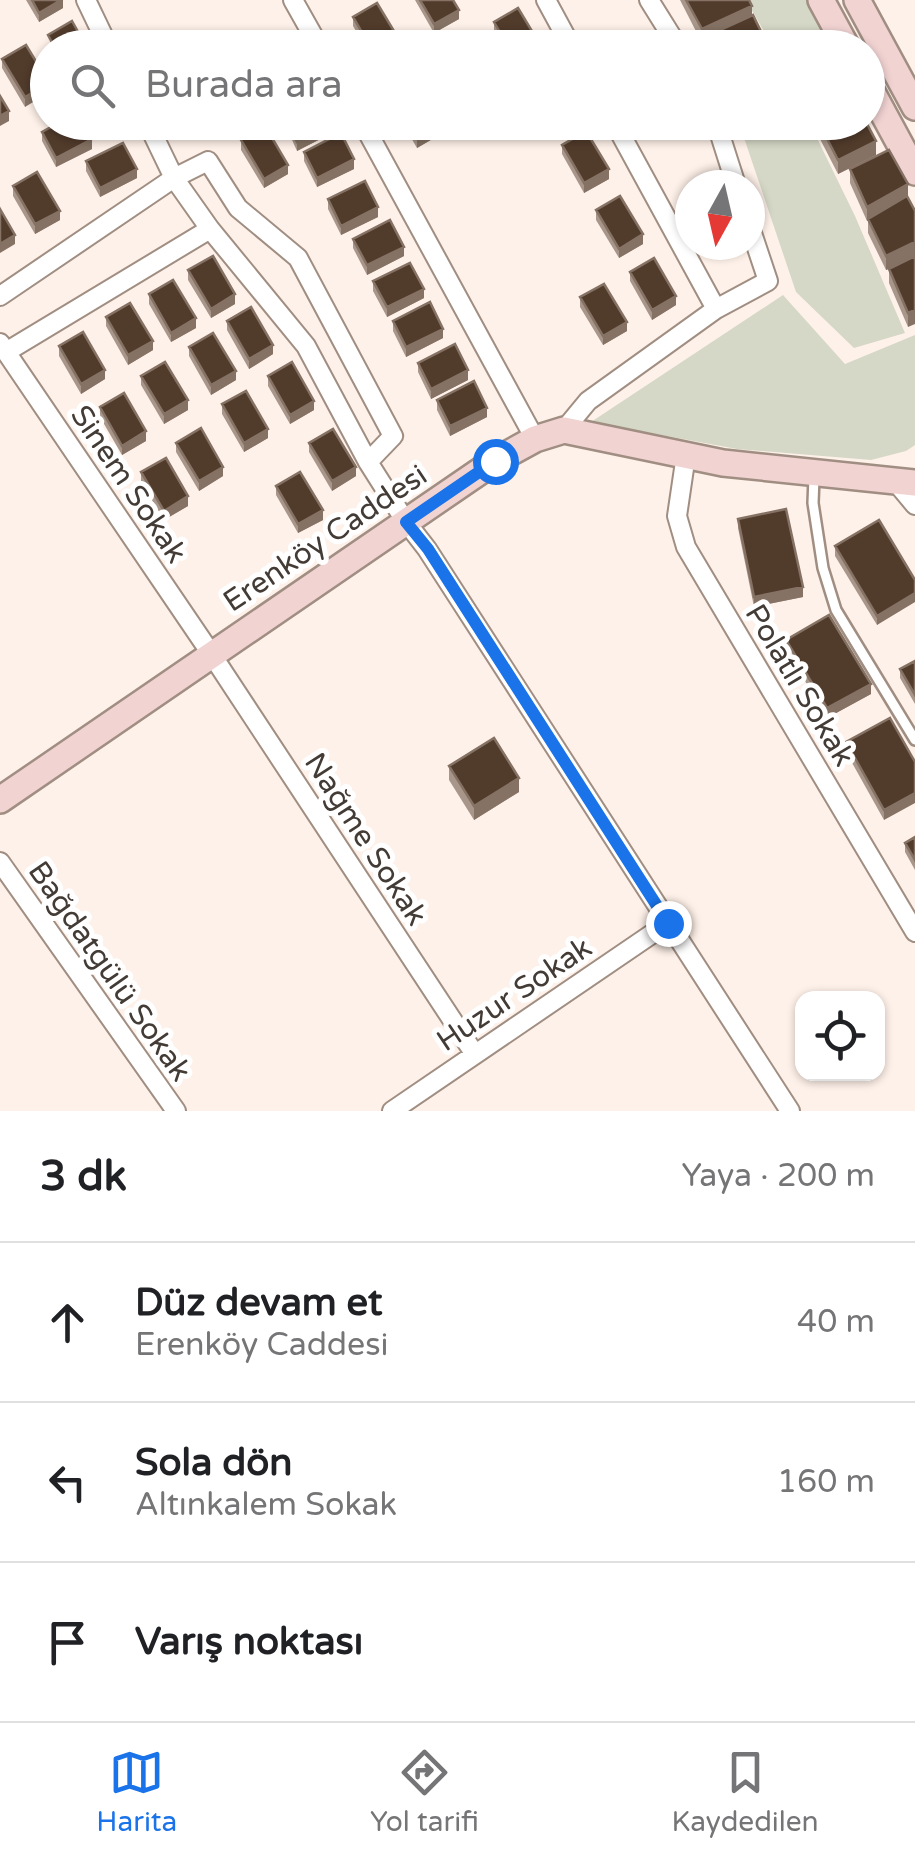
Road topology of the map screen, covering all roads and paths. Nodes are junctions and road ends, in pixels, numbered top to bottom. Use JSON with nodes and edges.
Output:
{"nodes":[{"id":1,"x":86,"y":0,"type":"edge"},
{"id":2,"x":294,"y":0,"type":"edge"},
{"id":3,"x":546,"y":0,"type":"edge"},
{"id":4,"x":649,"y":0,"type":"edge"},
{"id":5,"x":821,"y":0,"type":"edge"},
{"id":6,"x":857,"y":0,"type":"edge"},
{"id":7,"x":101,"y":30,"type":"edge"},
{"id":8,"x":310,"y":30,"type":"edge"},
{"id":9,"x":562,"y":30,"type":"edge"},
{"id":10,"x":667,"y":30,"type":"edge"},
{"id":11,"x":837,"y":30,"type":"edge"},
{"id":12,"x":873,"y":30,"type":"edge"},
{"id":13,"x":885,"y":51,"type":"edge"},
{"id":14,"x":915,"y":106,"type":"edge"},
{"id":15,"x":885,"y":116,"type":"edge"},
{"id":16,"x":155,"y":140,"type":"edge"},
{"id":17,"x":372,"y":140,"type":"edge"},
{"id":18,"x":624,"y":140,"type":"edge"},
{"id":19,"x":722,"y":140,"type":"edge"},
{"id":20,"x":731,"y":170,"type":"edge"},
{"id":21,"x":915,"y":172,"type":"edge"},
{"id":22,"x":174,"y":178,"type":"junction"},
{"id":23,"x":210,"y":229,"type":"junction"},
{"id":24,"x":761,"y":260,"type":"edge"},
{"id":25,"x":0,"y":296,"type":"edge"},
{"id":26,"x":716,"y":309,"type":"junction"},
{"id":27,"x":3,"y":348,"type":"edge"},
{"id":28,"x":564,"y":430,"type":"junction"},
{"id":29,"x":534,"y":439,"type":"junction"},
{"id":30,"x":686,"y":456,"type":"junction"},
{"id":31,"x":368,"y":462,"type":"junction"},
{"id":32,"x":814,"y":472,"type":"junction"},
{"id":33,"x":908,"y":479,"type":"edge"},
{"id":34,"x":915,"y":505,"type":"edge"},
{"id":35,"x":406,"y":522,"type":"junction"},
{"id":36,"x":212,"y":655,"type":"junction"},
{"id":37,"x":915,"y":740,"type":"edge"},
{"id":38,"x":0,"y":800,"type":"edge"},
{"id":39,"x":0,"y":862,"type":"edge"},
{"id":40,"x":668,"y":923,"type":"junction"},
{"id":41,"x":915,"y":932,"type":"edge"},
{"id":42,"x":474,"y":1053,"type":"junction"},
{"id":43,"x":784,"y":1109,"type":"edge"},
{"id":44,"x":176,"y":1111,"type":"edge"},
{"id":45,"x":392,"y":1111,"type":"edge"}],
"edges":[{"from":1,"to":7,"type":"street"},
{"from":2,"to":8,"type":"street"},
{"from":3,"to":9,"type":"street"},
{"from":4,"to":10,"type":"street"},
{"from":5,"to":11,"type":"street"},
{"from":6,"to":12,"type":"street"},
{"from":13,"to":14,"type":"street"},
{"from":15,"to":21,"type":"street"},
{"from":16,"to":22,"type":"street"},
{"from":17,"to":29,"type":"street"},
{"from":18,"to":26,"type":"street"},
{"from":19,"to":20,"type":"street"},
{"from":22,"to":23,"type":"street"},
{"from":22,"to":25,"type":"street"},
{"from":22,"to":31,"type":"street"},
{"from":23,"to":27,"type":"street"},
{"from":23,"to":31,"type":"street"},
{"from":24,"to":26,"type":"street"},
{"from":26,"to":28,"type":"street"},
{"from":27,"to":36,"type":"street","name":"Sinem Sokak"},
{"from":28,"to":29,"type":"street","name":"Erenköy Caddesi"},
{"from":28,"to":30,"type":"street","name":"Erenköy Caddesi"},
{"from":29,"to":35,"type":"street","name":"Erenköy Caddesi"},
{"from":30,"to":32,"type":"street","name":"Erenköy Caddesi"},
{"from":30,"to":41,"type":"street","name":"Polatlı Sokak"},
{"from":31,"to":35,"type":"street"},
{"from":32,"to":33,"type":"street","name":"Erenköy Caddesi"},
{"from":32,"to":37,"type":"lane"},
{"from":33,"to":34,"type":"street"},
{"from":35,"to":36,"type":"street","name":"Erenköy Caddesi"},
{"from":35,"to":40,"type":"street"},
{"from":36,"to":38,"type":"street","name":"Erenköy Caddesi"},
{"from":36,"to":42,"type":"street","name":"Nağme Sokak"},
{"from":39,"to":44,"type":"street","name":"Bağdatgülü Sokak"},
{"from":40,"to":42,"type":"street","name":"Huzur Sokak"},
{"from":40,"to":43,"type":"street"},
{"from":42,"to":45,"type":"street","name":"Huzur Sokak"}]}
